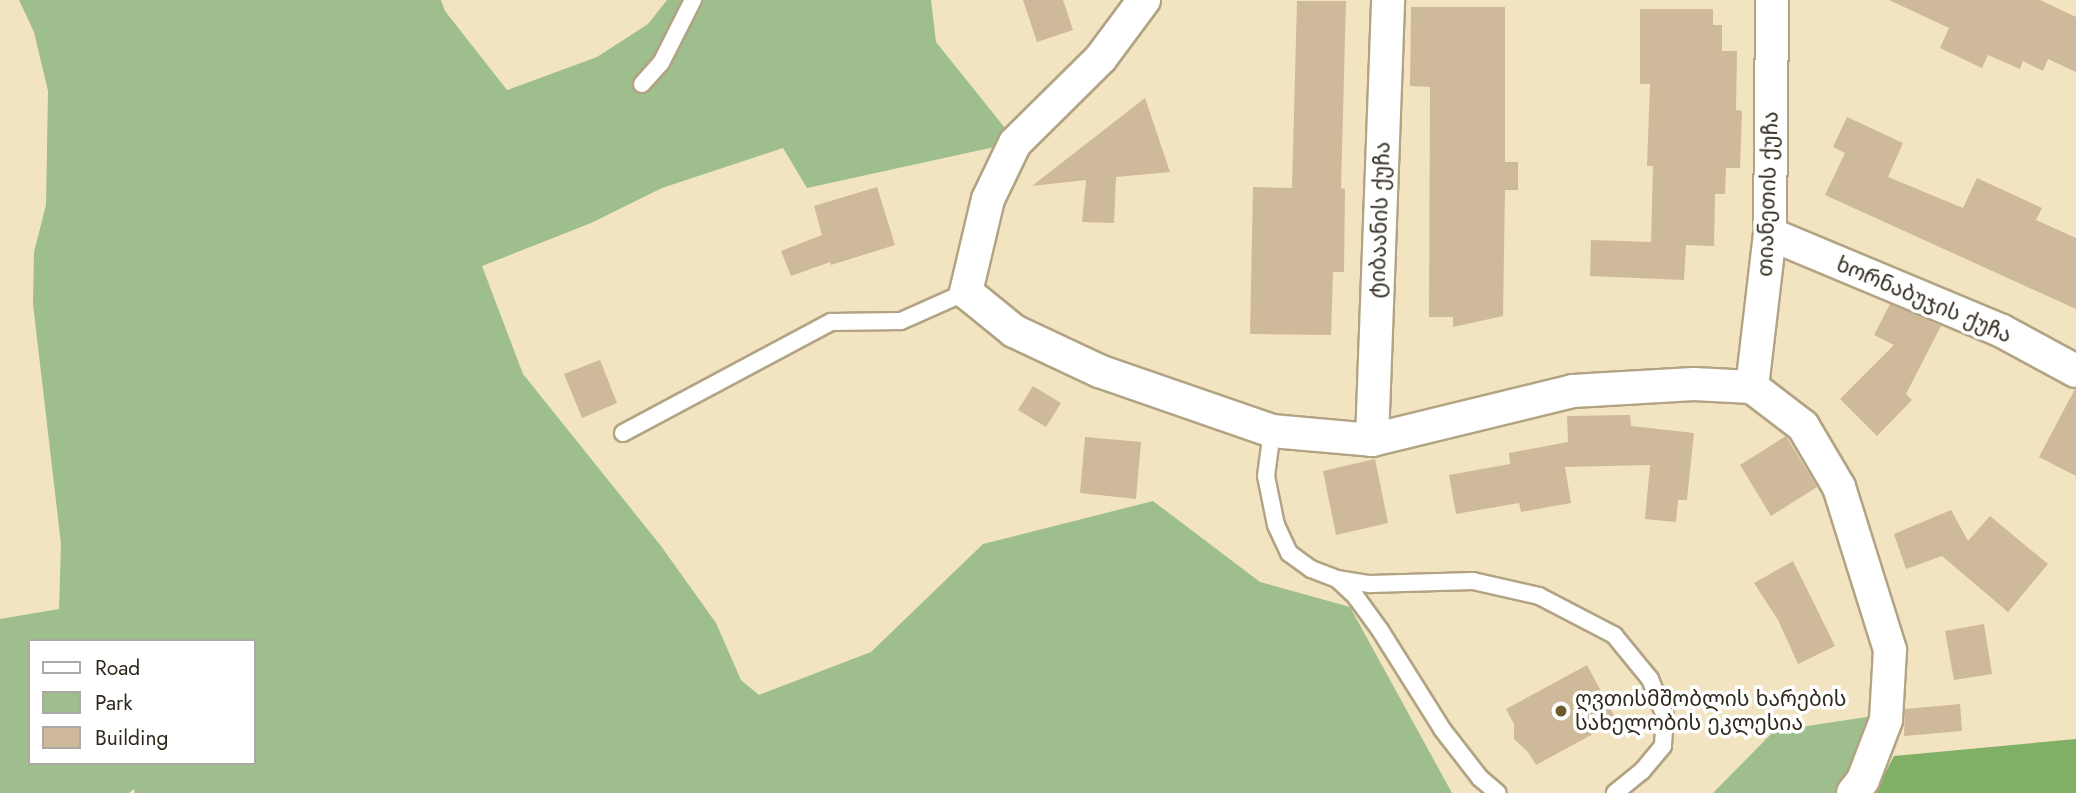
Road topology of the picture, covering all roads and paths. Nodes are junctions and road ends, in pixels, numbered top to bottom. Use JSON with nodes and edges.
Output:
{"nodes":[{"id":1,"x":693,"y":0,"type":"edge"},
{"id":2,"x":1143,"y":0,"type":"edge"},
{"id":3,"x":1388,"y":0,"type":"edge"},
{"id":4,"x":1772,"y":0,"type":"edge"},
{"id":5,"x":642,"y":84,"type":"dead end"},
{"id":6,"x":1770,"y":234,"type":"junction"},
{"id":7,"x":966,"y":292,"type":"junction"},
{"id":8,"x":2076,"y":371,"type":"edge"},
{"id":9,"x":1752,"y":387,"type":"junction"},
{"id":10,"x":1272,"y":430,"type":"junction"},
{"id":11,"x":623,"y":433,"type":"dead end"},
{"id":12,"x":1373,"y":440,"type":"junction"},
{"id":13,"x":1337,"y":579,"type":"junction"},
{"id":14,"x":1498,"y":793,"type":"edge"},
{"id":15,"x":1615,"y":793,"type":"edge"},
{"id":16,"x":1853,"y":793,"type":"edge"}],
"edges":[{"from":1,"to":5,"type":"lane"},
{"from":2,"to":7,"type":"street"},
{"from":3,"to":12,"type":"street","name":"ტიბაანის ქუჩა"},
{"from":4,"to":6,"type":"street","name":"თიანეთის ქუჩა"},
{"from":6,"to":8,"type":"street","name":"ხორნაბუჯის ქუჩა"},
{"from":6,"to":9,"type":"street","name":"თიანეთის ქუჩა"},
{"from":7,"to":10,"type":"street"},
{"from":7,"to":11,"type":"lane"},
{"from":9,"to":12,"type":"street"},
{"from":9,"to":16,"type":"street"},
{"from":10,"to":12,"type":"street"},
{"from":10,"to":13,"type":"lane"},
{"from":13,"to":14,"type":"lane"},
{"from":13,"to":15,"type":"lane"}]}
